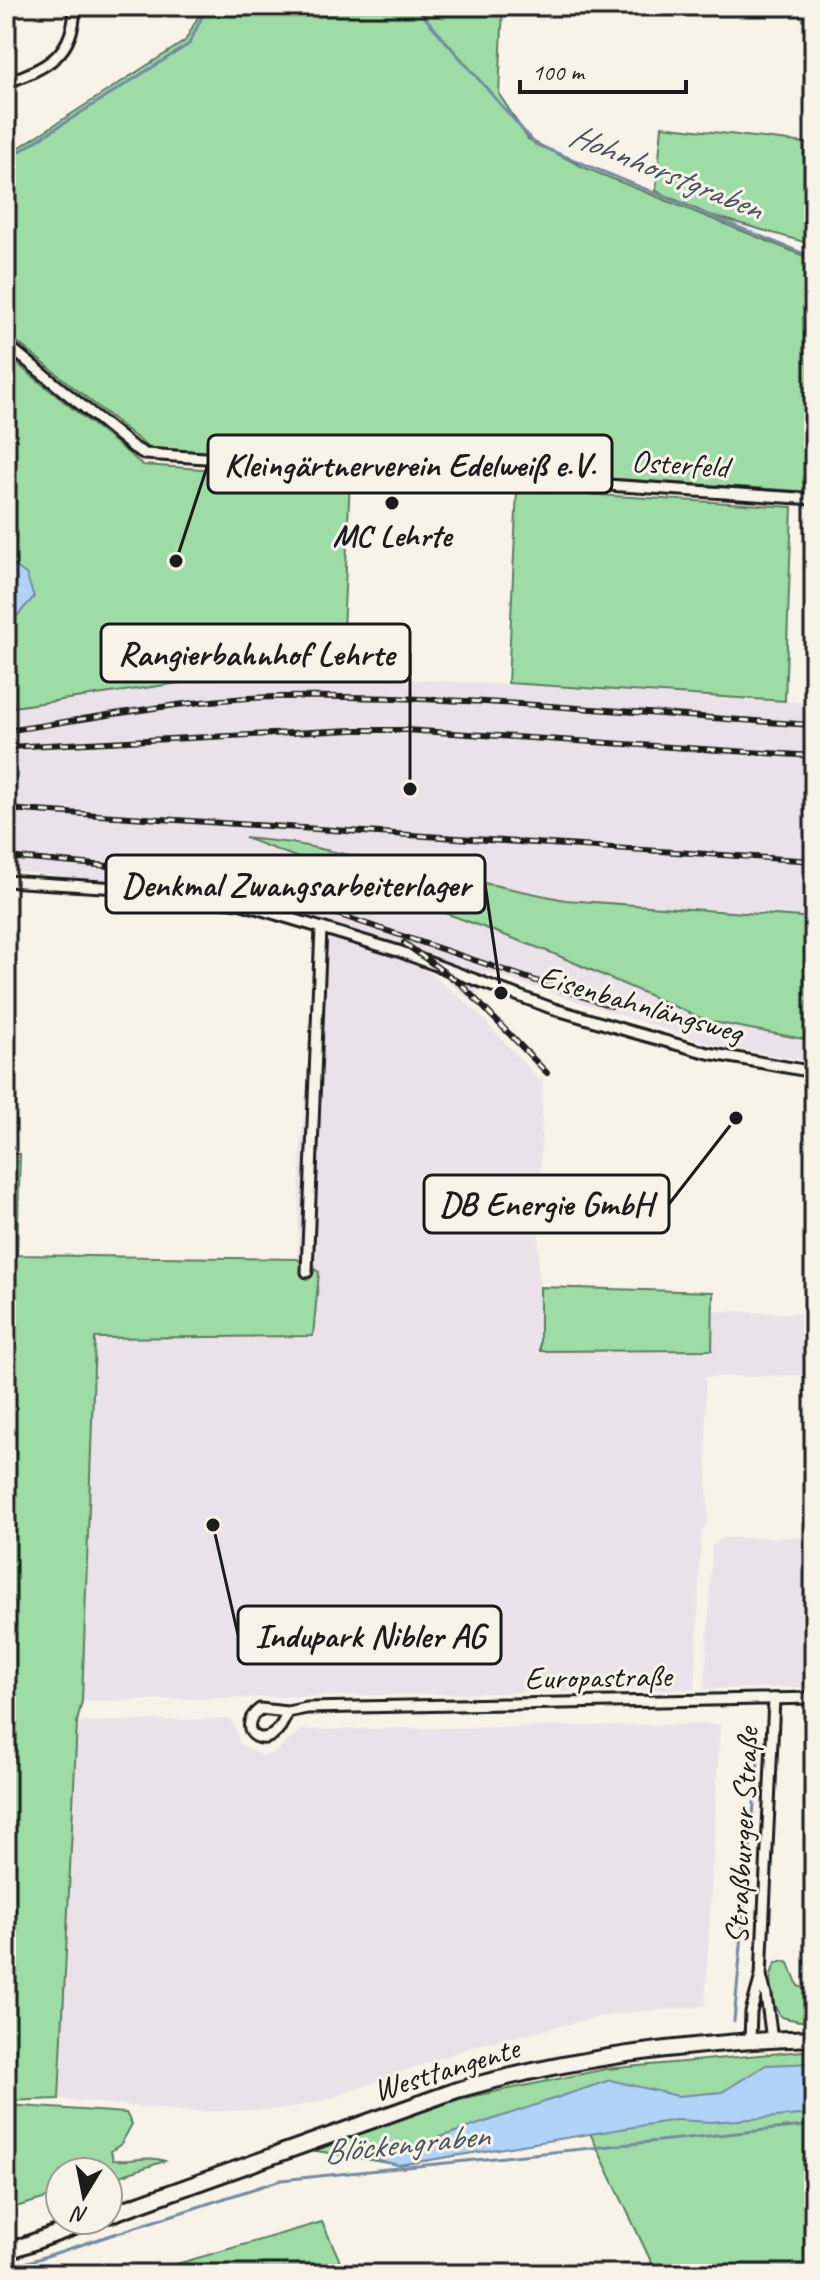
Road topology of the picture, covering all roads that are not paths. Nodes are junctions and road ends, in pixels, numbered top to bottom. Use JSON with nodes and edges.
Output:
{"nodes":[{"id":1,"x":75,"y":6,"type":"edge"},
{"id":2,"x":6,"y":83,"type":"edge"},
{"id":3,"x":6,"y":344,"type":"edge"},
{"id":4,"x":814,"y":499,"type":"edge"},
{"id":5,"x":6,"y":881,"type":"edge"},
{"id":6,"x":321,"y":928,"type":"junction"},
{"id":7,"x":814,"y":1072,"type":"edge"},
{"id":8,"x":307,"y":1272,"type":"dead end"},
{"id":9,"x":814,"y":1698,"type":"edge"},
{"id":10,"x":774,"y":1699,"type":"junction"},
{"id":11,"x":287,"y":1712,"type":"dead end"},
{"id":12,"x":761,"y":1976,"type":"junction"},
{"id":13,"x":814,"y":2038,"type":"edge"},
{"id":14,"x":772,"y":2040,"type":"junction"},
{"id":15,"x":750,"y":2041,"type":"junction"},
{"id":16,"x":124,"y":2209,"type":"edge"},
{"id":17,"x":50,"y":2236,"type":"edge"},
{"id":18,"x":6,"y":2252,"type":"edge"}],
"edges":[{"from":1,"to":2,"type":"street"},
{"from":3,"to":4,"type":"street","name":"Osterfeld"},
{"from":5,"to":6,"type":"street","name":"Eisenbahnlängsweg"},
{"from":6,"to":7,"type":"street","name":"Eisenbahnlängsweg"},
{"from":6,"to":8,"type":"street"},
{"from":9,"to":10,"type":"street","name":"Europastraße"},
{"from":10,"to":11,"type":"street","name":"Europastraße"},
{"from":10,"to":12,"type":"street","name":"Straßburger Straße"},
{"from":12,"to":14,"type":"street","name":"Straßburger Straße"},
{"from":12,"to":15,"type":"street","name":"Straßburger Straße"},
{"from":13,"to":14,"type":"main road","name":"Westtangente"},
{"from":14,"to":15,"type":"main road","name":"Westtangente"},
{"from":15,"to":16,"type":"main road","name":"Westtangente"},
{"from":17,"to":18,"type":"main road"}]}
